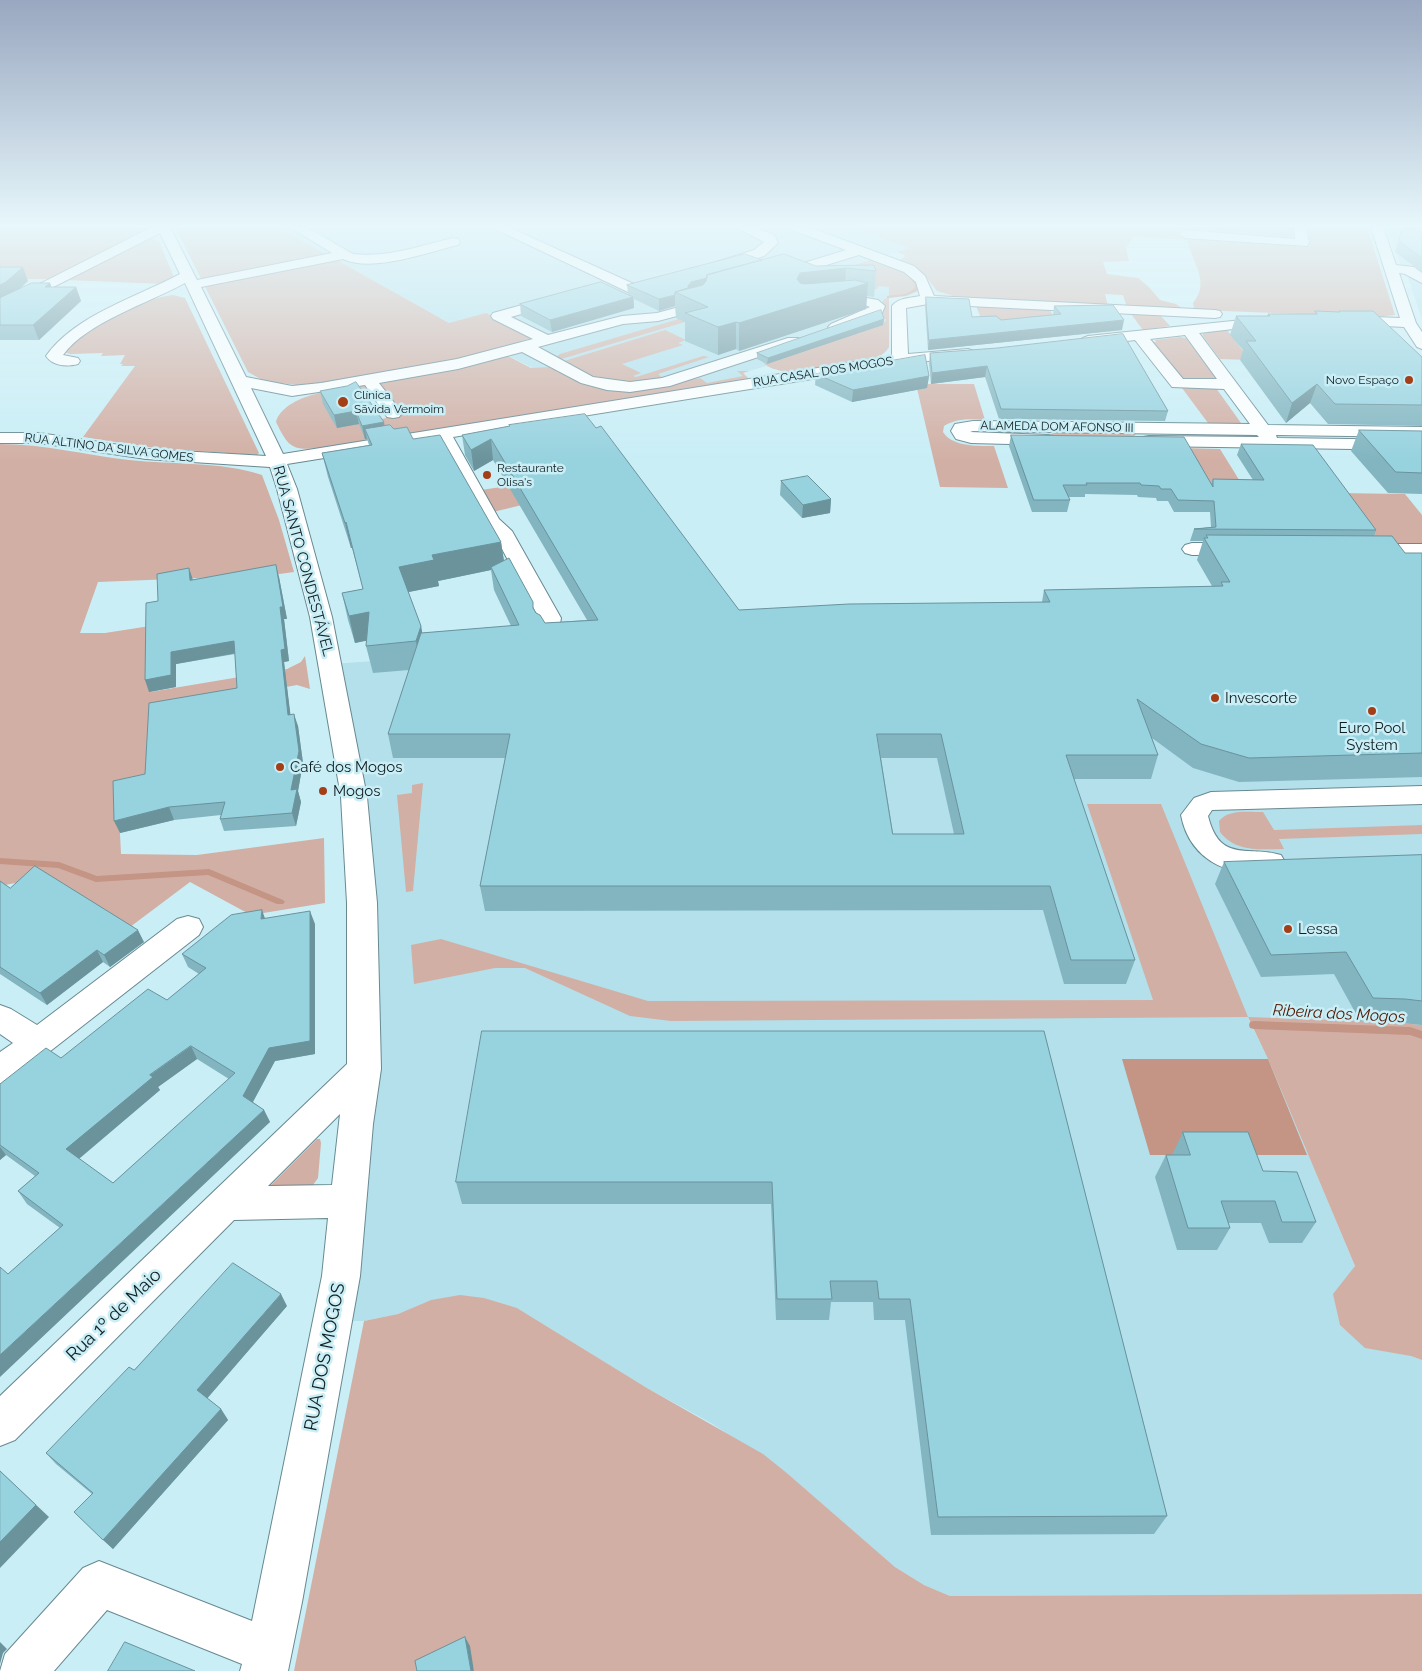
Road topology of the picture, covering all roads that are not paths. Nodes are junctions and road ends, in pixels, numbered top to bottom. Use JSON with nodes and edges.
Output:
{"nodes":[{"id":1,"x":131,"y":305,"type":"edge"},
{"id":2,"x":202,"y":305,"type":"edge"},
{"id":3,"x":536,"y":305,"type":"edge"},
{"id":4,"x":698,"y":305,"type":"edge"},
{"id":5,"x":877,"y":305,"type":"edge"},
{"id":6,"x":902,"y":305,"type":"edge"},
{"id":7,"x":1028,"y":305,"type":"edge"},
{"id":8,"x":1403,"y":305,"type":"edge"},
{"id":9,"x":1329,"y":320,"type":"edge"},
{"id":10,"x":1409,"y":323,"type":"junction"},
{"id":11,"x":1189,"y":330,"type":"junction"},
{"id":12,"x":821,"y":332,"type":"edge"},
{"id":13,"x":1140,"y":336,"type":"junction"},
{"id":14,"x":805,"y":337,"type":"edge"},
{"id":15,"x":548,"y":341,"type":"junction"},
{"id":16,"x":1072,"y":343,"type":"edge"},
{"id":17,"x":1422,"y":344,"type":"edge"},
{"id":18,"x":526,"y":347,"type":"junction"},
{"id":19,"x":984,"y":352,"type":"edge"},
{"id":20,"x":738,"y":359,"type":"junction"},
{"id":21,"x":900,"y":360,"type":"junction"},
{"id":22,"x":72,"y":361,"type":"dead end"},
{"id":23,"x":782,"y":378,"type":"junction"},
{"id":24,"x":238,"y":380,"type":"junction"},
{"id":25,"x":1229,"y":384,"type":"junction"},
{"id":26,"x":373,"y":385,"type":"junction"},
{"id":27,"x":321,"y":388,"type":"junction"},
{"id":28,"x":340,"y":397,"type":"edge"},
{"id":29,"x":393,"y":413,"type":"dead end"},
{"id":30,"x":260,"y":422,"type":"junction"},
{"id":31,"x":1422,"y":432,"type":"edge"},
{"id":32,"x":442,"y":434,"type":"junction"},
{"id":33,"x":1268,"y":436,"type":"junction"},
{"id":34,"x":0,"y":438,"type":"edge"},
{"id":35,"x":1422,"y":445,"type":"edge"},
{"id":36,"x":277,"y":461,"type":"junction"},
{"id":37,"x":1192,"y":549,"type":"dead end"},
{"id":38,"x":1259,"y":549,"type":"edge"},
{"id":39,"x":1345,"y":550,"type":"edge"},
{"id":40,"x":1422,"y":550,"type":"edge"},
{"id":41,"x":548,"y":630,"type":"edge"},
{"id":42,"x":1422,"y":795,"type":"edge"},
{"id":43,"x":1293,"y":862,"type":"edge"},
{"id":44,"x":188,"y":927,"type":"dead end"},
{"id":45,"x":0,"y":1018,"type":"edge"},
{"id":46,"x":37,"y":1042,"type":"junction"},
{"id":47,"x":364,"y":1054,"type":"junction"},
{"id":48,"x":0,"y":1071,"type":"edge"},
{"id":49,"x":349,"y":1201,"type":"junction"},
{"id":50,"x":227,"y":1204,"type":"junction"},
{"id":51,"x":0,"y":1425,"type":"edge"},
{"id":52,"x":266,"y":1661,"type":"edge"},
{"id":53,"x":22,"y":1671,"type":"edge"}],
"edges":[{"from":1,"to":22,"type":"street"},
{"from":2,"to":24,"type":"street","name":"RUA SANTO CONDESTÁVEL"},
{"from":3,"to":15,"type":"street"},
{"from":4,"to":15,"type":"street"},
{"from":5,"to":12,"type":"street"},
{"from":6,"to":21,"type":"street","name":"RUA CASAL DOS MOGOS"},
{"from":7,"to":11,"type":"street","name":"RUA CASAL DOS MOGOS"},
{"from":8,"to":10,"type":"street"},
{"from":9,"to":10,"type":"street"},
{"from":10,"to":17,"type":"street"},
{"from":11,"to":13,"type":"street"},
{"from":11,"to":25,"type":"street"},
{"from":13,"to":16,"type":"street"},
{"from":13,"to":25,"type":"street"},
{"from":14,"to":20,"type":"street"},
{"from":15,"to":18,"type":"street"},
{"from":18,"to":20,"type":"street"},
{"from":18,"to":26,"type":"street"},
{"from":19,"to":21,"type":"street"},
{"from":20,"to":23,"type":"street"},
{"from":21,"to":23,"type":"street","name":"RUA CASAL DOS MOGOS"},
{"from":23,"to":32,"type":"street","name":"RUA CASAL DOS MOGOS"},
{"from":24,"to":27,"type":"street"},
{"from":24,"to":30,"type":"street","name":"RUA SANTO CONDESTÁVEL"},
{"from":25,"to":33,"type":"street"},
{"from":26,"to":27,"type":"street"},
{"from":26,"to":28,"type":"street"},
{"from":26,"to":29,"type":"street"},
{"from":27,"to":30,"type":"street"},
{"from":30,"to":36,"type":"street","name":"RUA SANTO CONDESTÁVEL"},
{"from":31,"to":33,"type":"street","name":"ALAMEDA DOM AFONSO III"},
{"from":32,"to":36,"type":"street","name":"RUA CASAL DOS MOGOS"},
{"from":32,"to":41,"type":"street"},
{"from":33,"to":33,"type":"street","name":"ALAMEDA DOM AFONSO III"},
{"from":33,"to":35,"type":"street","name":"ALAMEDA DOM AFONSO III"},
{"from":34,"to":36,"type":"street","name":"RUA ALTINO DA SILVA GOMES"},
{"from":36,"to":47,"type":"street","name":"RUA SANTO CONDESTÁVEL"},
{"from":37,"to":38,"type":"street"},
{"from":39,"to":40,"type":"street"},
{"from":42,"to":43,"type":"street"},
{"from":44,"to":46,"type":"street"},
{"from":45,"to":46,"type":"street"},
{"from":46,"to":48,"type":"street"},
{"from":47,"to":49,"type":"street","name":"RUA DOS MOGOS"},
{"from":47,"to":50,"type":"street","name":"Rua 1º de Maio"},
{"from":49,"to":50,"type":"street"},
{"from":49,"to":52,"type":"street","name":"RUA DOS MOGOS"},
{"from":50,"to":51,"type":"street","name":"Rua 1º de Maio"},
{"from":52,"to":53,"type":"street"}]}
